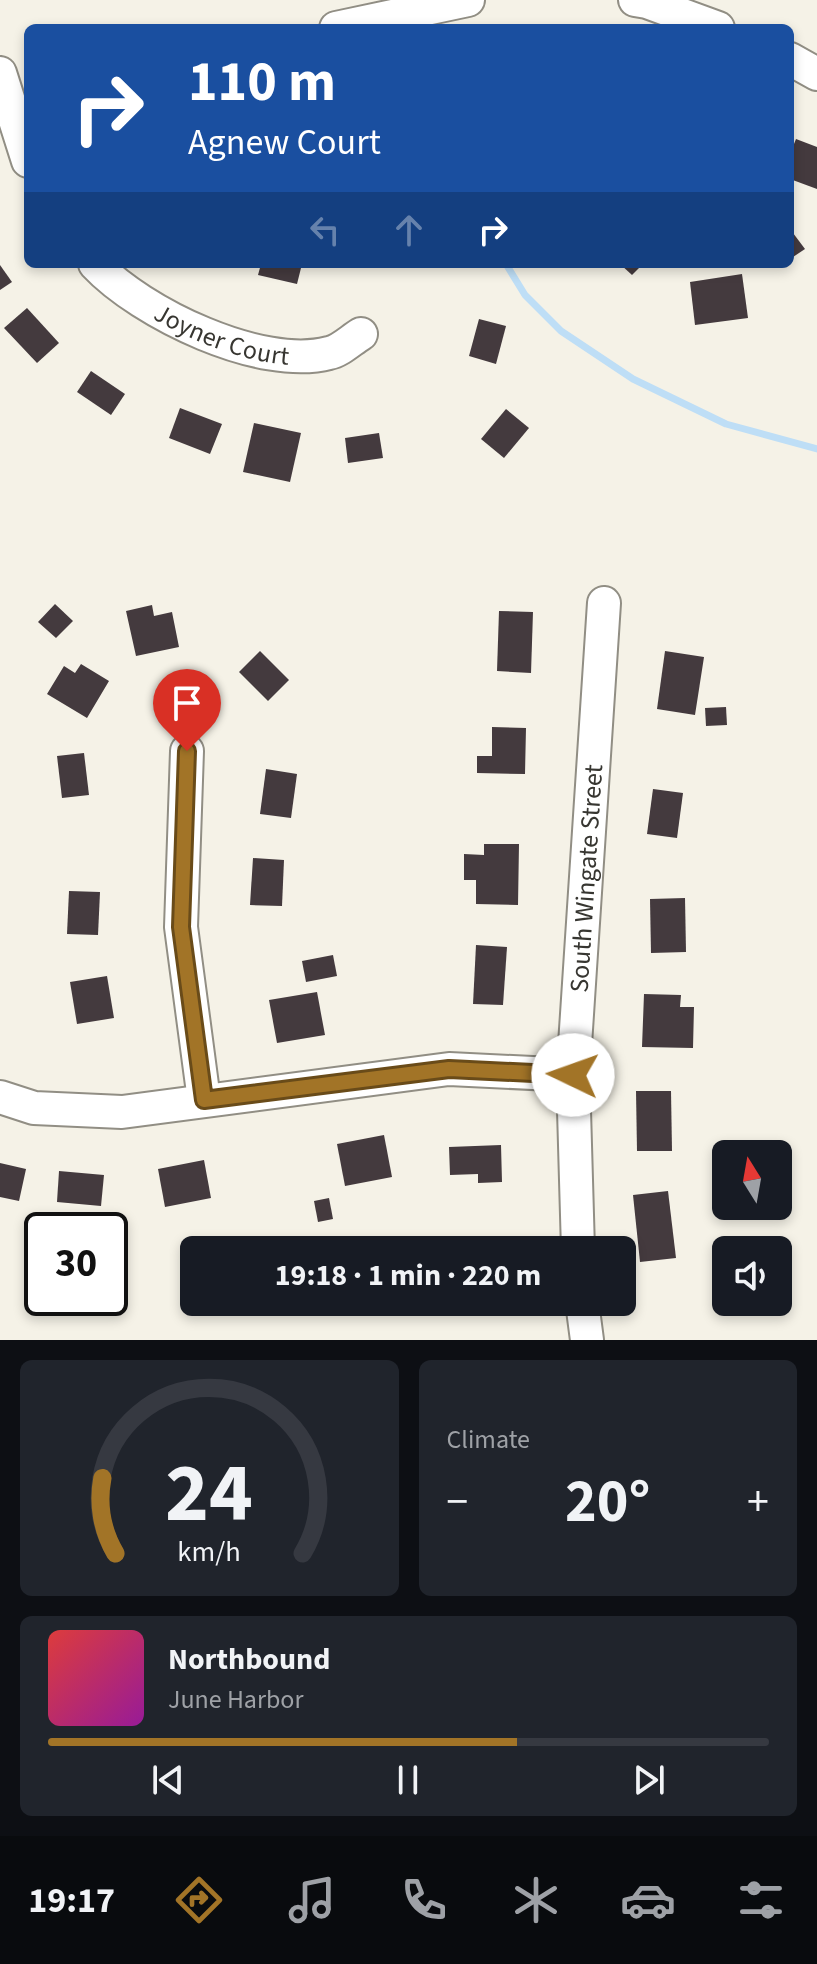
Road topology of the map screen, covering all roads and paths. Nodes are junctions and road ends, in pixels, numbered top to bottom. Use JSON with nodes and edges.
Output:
{"nodes":[{"id":1,"x":468,"y":0,"type":"edge"},
{"id":2,"x":635,"y":0,"type":"edge"},
{"id":3,"x":355,"y":24,"type":"edge"},
{"id":4,"x":707,"y":24,"type":"edge"},
{"id":5,"x":794,"y":61,"type":"edge"},
{"id":6,"x":817,"y":74,"type":"edge"},
{"id":7,"x":9,"y":91,"type":"edge"},
{"id":8,"x":24,"y":146,"type":"edge"},
{"id":9,"x":99,"y":268,"type":"edge"},
{"id":10,"x":361,"y":334,"type":"dead end"},
{"id":11,"x":604,"y":603,"type":"dead end"},
{"id":12,"x":187,"y":751,"type":"dead end"},
{"id":13,"x":573,"y":1075,"type":"junction"},
{"id":14,"x":0,"y":1097,"type":"edge"},
{"id":15,"x":204,"y":1100,"type":"junction"},
{"id":16,"x":578,"y":1236,"type":"edge"},
{"id":17,"x":584,"y":1316,"type":"edge"},
{"id":18,"x":587,"y":1340,"type":"edge"}],
"edges":[{"from":1,"to":3,"type":"street"},
{"from":2,"to":4,"type":"street"},
{"from":5,"to":6,"type":"street"},
{"from":7,"to":8,"type":"street"},
{"from":9,"to":10,"type":"street","name":"Joyner Court"},
{"from":11,"to":13,"type":"street","name":"South Wingate Street"},
{"from":12,"to":15,"type":"street"},
{"from":13,"to":15,"type":"street"},
{"from":13,"to":16,"type":"street","name":"South Wingate Street"},
{"from":14,"to":15,"type":"street"},
{"from":17,"to":18,"type":"street"}]}
